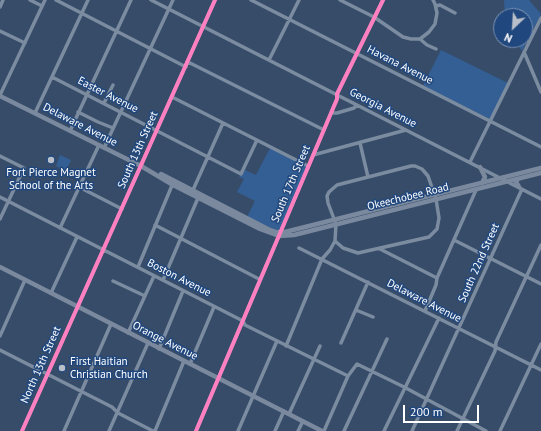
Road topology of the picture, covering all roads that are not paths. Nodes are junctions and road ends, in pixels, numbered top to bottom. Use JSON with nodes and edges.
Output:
{"nodes":[{"id":1,"x":3,"y":0,"type":"edge"},
{"id":2,"x":30,"y":0,"type":"edge"},
{"id":3,"x":45,"y":0,"type":"edge"},
{"id":4,"x":56,"y":0,"type":"edge"},
{"id":5,"x":88,"y":0,"type":"edge"},
{"id":6,"x":131,"y":0,"type":"edge"},
{"id":7,"x":152,"y":0,"type":"edge"},
{"id":8,"x":173,"y":0,"type":"edge"},
{"id":9,"x":215,"y":0,"type":"edge"},
{"id":10,"x":251,"y":0,"type":"edge"},
{"id":11,"x":299,"y":0,"type":"edge"},
{"id":12,"x":340,"y":0,"type":"edge"},
{"id":13,"x":383,"y":0,"type":"edge"},
{"id":14,"x":433,"y":0,"type":"edge"},
{"id":15,"x":42,"y":6,"type":"junction"},
{"id":16,"x":436,"y":6,"type":"junction"},
{"id":17,"x":0,"y":7,"type":"edge"},
{"id":18,"x":169,"y":9,"type":"junction"},
{"id":19,"x":82,"y":13,"type":"junction"},
{"id":20,"x":455,"y":13,"type":"dead end"},
{"id":21,"x":374,"y":17,"type":"junction"},
{"id":22,"x":541,"y":18,"type":"edge"},
{"id":23,"x":289,"y":20,"type":"junction"},
{"id":24,"x":204,"y":27,"type":"junction"},
{"id":25,"x":0,"y":31,"type":"edge"},
{"id":26,"x":116,"y":31,"type":"junction"},
{"id":27,"x":420,"y":39,"type":"junction"},
{"id":28,"x":25,"y":43,"type":"junction"},
{"id":29,"x":150,"y":48,"type":"junction"},
{"id":30,"x":436,"y":48,"type":"dead end"},
{"id":31,"x":524,"y":52,"type":"junction"},
{"id":32,"x":356,"y":54,"type":"junction"},
{"id":33,"x":269,"y":60,"type":"junction"},
{"id":34,"x":188,"y":62,"type":"junction"},
{"id":35,"x":186,"y":67,"type":"junction"},
{"id":36,"x":52,"y":77,"type":"junction"},
{"id":37,"x":113,"y":85,"type":"dead end"},
{"id":38,"x":541,"y":92,"type":"edge"},
{"id":39,"x":86,"y":94,"type":"junction"},
{"id":40,"x":337,"y":94,"type":"junction"},
{"id":41,"x":0,"y":95,"type":"edge"},
{"id":42,"x":172,"y":97,"type":"junction"},
{"id":43,"x":104,"y":103,"type":"junction"},
{"id":44,"x":357,"y":105,"type":"junction"},
{"id":45,"x":78,"y":112,"type":"junction"},
{"id":46,"x":120,"y":112,"type":"junction"},
{"id":47,"x":35,"y":113,"type":"junction"},
{"id":48,"x":331,"y":113,"type":"junction"},
{"id":49,"x":490,"y":121,"type":"junction"},
{"id":50,"x":223,"y":122,"type":"junction"},
{"id":51,"x":113,"y":128,"type":"junction"},
{"id":52,"x":70,"y":130,"type":"junction"},
{"id":53,"x":156,"y":130,"type":"junction"},
{"id":54,"x":324,"y":130,"type":"junction"},
{"id":55,"x":406,"y":130,"type":"junction"},
{"id":56,"x":257,"y":140,"type":"junction"},
{"id":57,"x":360,"y":143,"type":"junction"},
{"id":58,"x":102,"y":146,"type":"junction"},
{"id":59,"x":541,"y":147,"type":"edge"},
{"id":60,"x":313,"y":155,"type":"junction"},
{"id":61,"x":0,"y":156,"type":"edge"},
{"id":62,"x":208,"y":157,"type":"junction"},
{"id":63,"x":470,"y":162,"type":"junction"},
{"id":64,"x":141,"y":166,"type":"junction"},
{"id":65,"x":308,"y":166,"type":"junction"},
{"id":66,"x":480,"y":167,"type":"junction"},
{"id":67,"x":541,"y":168,"type":"edge"},
{"id":68,"x":541,"y":173,"type":"edge"},
{"id":69,"x":368,"y":177,"type":"junction"},
{"id":70,"x":518,"y":178,"type":"junction"},
{"id":71,"x":504,"y":180,"type":"junction"},
{"id":72,"x":173,"y":183,"type":"junction"},
{"id":73,"x":482,"y":183,"type":"junction"},
{"id":74,"x":79,"y":187,"type":"junction"},
{"id":75,"x":520,"y":188,"type":"junction"},
{"id":76,"x":193,"y":190,"type":"junction"},
{"id":77,"x":476,"y":190,"type":"junction"},
{"id":78,"x":0,"y":197,"type":"edge"},
{"id":79,"x":435,"y":197,"type":"junction"},
{"id":80,"x":198,"y":198,"type":"junction"},
{"id":81,"x":541,"y":199,"type":"edge"},
{"id":82,"x":8,"y":202,"type":"junction"},
{"id":83,"x":122,"y":208,"type":"junction"},
{"id":84,"x":0,"y":219,"type":"edge"},
{"id":85,"x":335,"y":222,"type":"junction"},
{"id":86,"x":155,"y":225,"type":"junction"},
{"id":87,"x":60,"y":228,"type":"junction"},
{"id":88,"x":280,"y":234,"type":"junction"},
{"id":89,"x":77,"y":237,"type":"junction"},
{"id":90,"x":181,"y":238,"type":"junction"},
{"id":91,"x":454,"y":240,"type":"junction"},
{"id":92,"x":335,"y":241,"type":"junction"},
{"id":93,"x":541,"y":245,"type":"edge"},
{"id":94,"x":299,"y":248,"type":"dead end"},
{"id":95,"x":380,"y":249,"type":"junction"},
{"id":96,"x":103,"y":250,"type":"junction"},
{"id":97,"x":490,"y":258,"type":"junction"},
{"id":98,"x":322,"y":259,"type":"junction"},
{"id":99,"x":0,"y":267,"type":"edge"},
{"id":100,"x":138,"y":267,"type":"junction"},
{"id":101,"x":154,"y":276,"type":"junction"},
{"id":102,"x":526,"y":277,"type":"junction"},
{"id":103,"x":437,"y":278,"type":"junction"},
{"id":104,"x":25,"y":280,"type":"junction"},
{"id":105,"x":112,"y":280,"type":"dead end"},
{"id":106,"x":163,"y":280,"type":"junction"},
{"id":107,"x":259,"y":280,"type":"junction"},
{"id":108,"x":368,"y":282,"type":"junction"},
{"id":109,"x":541,"y":284,"type":"edge"},
{"id":110,"x":183,"y":291,"type":"junction"},
{"id":111,"x":51,"y":293,"type":"junction"},
{"id":112,"x":145,"y":296,"type":"junction"},
{"id":113,"x":77,"y":307,"type":"junction"},
{"id":114,"x":214,"y":307,"type":"junction"},
{"id":115,"x":356,"y":310,"type":"junction"},
{"id":116,"x":425,"y":311,"type":"junction"},
{"id":117,"x":373,"y":317,"type":"dead end"},
{"id":118,"x":439,"y":318,"type":"junction"},
{"id":119,"x":243,"y":321,"type":"junction"},
{"id":120,"x":111,"y":324,"type":"junction"},
{"id":121,"x":459,"y":328,"type":"junction"},
{"id":122,"x":128,"y":333,"type":"junction"},
{"id":123,"x":0,"y":336,"type":"edge"},
{"id":124,"x":387,"y":339,"type":"dead end"},
{"id":125,"x":277,"y":341,"type":"junction"},
{"id":126,"x":148,"y":343,"type":"junction"},
{"id":127,"x":341,"y":343,"type":"dead end"},
{"id":128,"x":541,"y":344,"type":"edge"},
{"id":129,"x":286,"y":346,"type":"junction"},
{"id":130,"x":320,"y":346,"type":"dead end"},
{"id":131,"x":495,"y":347,"type":"junction"},
{"id":132,"x":159,"y":349,"type":"junction"},
{"id":133,"x":0,"y":350,"type":"edge"},
{"id":134,"x":314,"y":360,"type":"junction"},
{"id":135,"x":184,"y":361,"type":"junction"},
{"id":136,"x":190,"y":364,"type":"junction"},
{"id":137,"x":531,"y":365,"type":"junction"},
{"id":138,"x":541,"y":370,"type":"edge"},
{"id":139,"x":372,"y":371,"type":"junction"},
{"id":140,"x":47,"y":374,"type":"junction"},
{"id":141,"x":348,"y":376,"type":"junction"},
{"id":142,"x":218,"y":378,"type":"junction"},
{"id":143,"x":404,"y":387,"type":"junction"},
{"id":144,"x":81,"y":391,"type":"junction"},
{"id":145,"x":253,"y":396,"type":"junction"},
{"id":146,"x":427,"y":399,"type":"junction"},
{"id":147,"x":118,"y":413,"type":"junction"},
{"id":148,"x":287,"y":413,"type":"junction"},
{"id":149,"x":463,"y":419,"type":"junction"},
{"id":150,"x":303,"y":421,"type":"junction"},
{"id":151,"x":22,"y":431,"type":"edge"},
{"id":152,"x":64,"y":431,"type":"edge"},
{"id":153,"x":109,"y":431,"type":"edge"},
{"id":154,"x":154,"y":431,"type":"edge"},
{"id":155,"x":196,"y":431,"type":"edge"},
{"id":156,"x":238,"y":431,"type":"edge"},
{"id":157,"x":275,"y":431,"type":"edge"},
{"id":158,"x":298,"y":431,"type":"edge"},
{"id":159,"x":323,"y":431,"type":"edge"},
{"id":160,"x":344,"y":431,"type":"edge"},
{"id":161,"x":384,"y":431,"type":"edge"},
{"id":162,"x":412,"y":431,"type":"edge"},
{"id":163,"x":458,"y":431,"type":"edge"},
{"id":164,"x":486,"y":431,"type":"edge"},
{"id":165,"x":500,"y":431,"type":"edge"}],
"edges":[{"from":1,"to":17,"type":"street"},
{"from":2,"to":15,"type":"street"},
{"from":3,"to":15,"type":"street"},
{"from":4,"to":19,"type":"street"},
{"from":5,"to":19,"type":"street"},
{"from":6,"to":26,"type":"street"},
{"from":7,"to":18,"type":"street","name":"Georgia Avenue"},
{"from":8,"to":18,"type":"street"},
{"from":9,"to":24,"type":"street","name":"South 13th Street"},
{"from":10,"to":23,"type":"street","name":"Havana Avenue"},
{"from":11,"to":23,"type":"street"},
{"from":12,"to":21,"type":"street"},
{"from":13,"to":21,"type":"street","name":"South 17th Street"},
{"from":14,"to":16,"type":"street"},
{"from":15,"to":28,"type":"street"},
{"from":16,"to":20,"type":"street"},
{"from":16,"to":27,"type":"street"},
{"from":18,"to":24,"type":"street","name":"Georgia Avenue"},
{"from":18,"to":29,"type":"street"},
{"from":19,"to":26,"type":"street"},
{"from":19,"to":36,"type":"street"},
{"from":21,"to":27,"type":"street"},
{"from":21,"to":32,"type":"street","name":"South 17th Street"},
{"from":22,"to":31,"type":"street"},
{"from":23,"to":32,"type":"street","name":"Havana Avenue"},
{"from":23,"to":33,"type":"street"},
{"from":24,"to":33,"type":"street","name":"Georgia Avenue"},
{"from":24,"to":34,"type":"street","name":"South 13th Street"},
{"from":25,"to":28,"type":"street"},
{"from":26,"to":29,"type":"street"},
{"from":26,"to":39,"type":"street"},
{"from":27,"to":30,"type":"street"},
{"from":28,"to":41,"type":"street"},
{"from":29,"to":35,"type":"street"},
{"from":29,"to":46,"type":"street"},
{"from":31,"to":38,"type":"street"},
{"from":31,"to":49,"type":"street"},
{"from":32,"to":40,"type":"street","name":"South 17th Street"},
{"from":32,"to":49,"type":"street","name":"Havana Avenue"},
{"from":33,"to":40,"type":"street","name":"Georgia Avenue"},
{"from":34,"to":35,"type":"street","name":"South 13th Street"},
{"from":34,"to":54,"type":"street"},
{"from":35,"to":42,"type":"street","name":"South 13th Street"},
{"from":36,"to":39,"type":"street","name":"Easter Avenue"},
{"from":36,"to":47,"type":"street"},
{"from":37,"to":43,"type":"street"},
{"from":39,"to":43,"type":"street","name":"Easter Avenue"},
{"from":39,"to":45,"type":"street"},
{"from":40,"to":44,"type":"street","name":"Georgia Avenue"},
{"from":40,"to":48,"type":"street","name":"South 17th Street"},
{"from":41,"to":47,"type":"main road","name":"Delaware Avenue"},
{"from":42,"to":50,"type":"street"},
{"from":42,"to":53,"type":"street","name":"South 13th Street"},
{"from":43,"to":46,"type":"street","name":"Easter Avenue"},
{"from":44,"to":48,"type":"street"},
{"from":44,"to":55,"type":"street","name":"Georgia Avenue"},
{"from":45,"to":51,"type":"street"},
{"from":45,"to":52,"type":"street"},
{"from":46,"to":51,"type":"street"},
{"from":46,"to":53,"type":"street","name":"Easter Avenue"},
{"from":47,"to":52,"type":"main road","name":"Delaware Avenue"},
{"from":48,"to":54,"type":"street","name":"South 17th Street"},
{"from":49,"to":59,"type":"street","name":"Havana Avenue"},
{"from":49,"to":63,"type":"street"},
{"from":50,"to":56,"type":"street"},
{"from":50,"to":62,"type":"street"},
{"from":51,"to":58,"type":"street"},
{"from":52,"to":58,"type":"main road","name":"Delaware Avenue"},
{"from":53,"to":62,"type":"street","name":"Easter Avenue"},
{"from":53,"to":64,"type":"street","name":"South 13th Street"},
{"from":54,"to":60,"type":"street","name":"South 17th Street"},
{"from":55,"to":57,"type":"street"},
{"from":55,"to":63,"type":"street","name":"Georgia Avenue"},
{"from":56,"to":62,"type":"street","name":"Easter Avenue"},
{"from":56,"to":65,"type":"street"},
{"from":57,"to":60,"type":"street"},
{"from":57,"to":69,"type":"street"},
{"from":58,"to":64,"type":"main road","name":"Delaware Avenue"},
{"from":58,"to":74,"type":"street"},
{"from":60,"to":65,"type":"street","name":"South 17th Street"},
{"from":61,"to":82,"type":"street"},
{"from":62,"to":76,"type":"street"},
{"from":63,"to":66,"type":"street","name":"Georgia Avenue"},
{"from":64,"to":72,"type":"main road","name":"Delaware Avenue"},
{"from":64,"to":83,"type":"street","name":"South 13th Street"},
{"from":65,"to":88,"type":"street","name":"South 17th Street"},
{"from":66,"to":71,"type":"street","name":"Georgia Avenue"},
{"from":66,"to":73,"type":"main road"},
{"from":67,"to":71,"type":"main road","name":"Okeechobee Road"},
{"from":68,"to":70,"type":"main road","name":"Okeechobee Road"},
{"from":69,"to":79,"type":"street"},
{"from":69,"to":85,"type":"street"},
{"from":70,"to":71,"type":"main road","name":"Okeechobee Road"},
{"from":70,"to":75,"type":"main road"},
{"from":71,"to":73,"type":"main road","name":"Okeechobee Road"},
{"from":71,"to":75,"type":"street","name":"Georgia Avenue"},
{"from":71,"to":77,"type":"main road","name":"Okeechobee Road"},
{"from":72,"to":76,"type":"main road","name":"Delaware Avenue"},
{"from":72,"to":80,"type":"main road","name":"Delaware Avenue"},
{"from":72,"to":86,"type":"street"},
{"from":73,"to":79,"type":"main road","name":"Okeechobee Road"},
{"from":74,"to":83,"type":"street"},
{"from":74,"to":87,"type":"street"},
{"from":75,"to":81,"type":"street","name":"Georgia Avenue"},
{"from":75,"to":97,"type":"street","name":"South 22nd Street"},
{"from":76,"to":88,"type":"main road","name":"Delaware Avenue"},
{"from":77,"to":79,"type":"main road","name":"Okeechobee Road"},
{"from":77,"to":91,"type":"street"},
{"from":78,"to":82,"type":"street","name":"Boston Avenue"},
{"from":79,"to":85,"type":"main road","name":"Okeechobee Road"},
{"from":79,"to":95,"type":"street"},
{"from":80,"to":88,"type":"main road","name":"Delaware Avenue"},
{"from":80,"to":90,"type":"street"},
{"from":82,"to":84,"type":"street"},
{"from":82,"to":87,"type":"street","name":"Boston Avenue"},
{"from":83,"to":96,"type":"street","name":"South 13th Street"},
{"from":85,"to":88,"type":"main road","name":"Okeechobee Road"},
{"from":85,"to":92,"type":"street"},
{"from":86,"to":90,"type":"street"},
{"from":86,"to":100,"type":"street"},
{"from":87,"to":89,"type":"street","name":"Boston Avenue"},
{"from":88,"to":107,"type":"street","name":"South 17th Street"},
{"from":89,"to":96,"type":"street","name":"Boston Avenue"},
{"from":89,"to":111,"type":"street"},
{"from":90,"to":106,"type":"street"},
{"from":90,"to":107,"type":"street"},
{"from":91,"to":97,"type":"street"},
{"from":91,"to":103,"type":"street"},
{"from":92,"to":95,"type":"street"},
{"from":92,"to":98,"type":"street"},
{"from":93,"to":102,"type":"street"},
{"from":94,"to":98,"type":"street","name":"Delaware Avenue"},
{"from":95,"to":103,"type":"street"},
{"from":96,"to":100,"type":"street","name":"Boston Avenue"},
{"from":96,"to":113,"type":"street","name":"South 13th Street"},
{"from":97,"to":102,"type":"street"},
{"from":97,"to":121,"type":"street","name":"South 22nd Street"},
{"from":98,"to":108,"type":"street","name":"Delaware Avenue"},
{"from":98,"to":129,"type":"street"},
{"from":99,"to":104,"type":"main road","name":"Orange Avenue"},
{"from":100,"to":101,"type":"street","name":"Boston Avenue"},
{"from":101,"to":106,"type":"street","name":"Boston Avenue"},
{"from":101,"to":112,"type":"street"},
{"from":102,"to":109,"type":"street"},
{"from":102,"to":131,"type":"street"},
{"from":103,"to":116,"type":"street"},
{"from":104,"to":111,"type":"main road","name":"Orange Avenue"},
{"from":104,"to":123,"type":"street"},
{"from":105,"to":112,"type":"street"},
{"from":106,"to":110,"type":"street","name":"Boston Avenue"},
{"from":107,"to":119,"type":"street","name":"South 17th Street"},
{"from":108,"to":115,"type":"street"},
{"from":108,"to":116,"type":"street","name":"Delaware Avenue"},
{"from":110,"to":114,"type":"street","name":"Boston Avenue"},
{"from":110,"to":132,"type":"street"},
{"from":111,"to":113,"type":"main road","name":"Orange Avenue"},
{"from":112,"to":122,"type":"street"},
{"from":113,"to":120,"type":"main road","name":"Orange Avenue"},
{"from":113,"to":140,"type":"street","name":"North 13th Street"},
{"from":114,"to":119,"type":"street","name":"Boston Avenue"},
{"from":114,"to":136,"type":"street"},
{"from":115,"to":117,"type":"street"},
{"from":115,"to":127,"type":"street"},
{"from":116,"to":118,"type":"street","name":"Delaware Avenue"},
{"from":118,"to":121,"type":"street","name":"Delaware Avenue"},
{"from":118,"to":143,"type":"street"},
{"from":119,"to":125,"type":"street","name":"Boston Avenue"},
{"from":119,"to":142,"type":"street","name":"South 17th Street"},
{"from":120,"to":122,"type":"main road","name":"Orange Avenue"},
{"from":120,"to":144,"type":"street"},
{"from":121,"to":131,"type":"street","name":"Delaware Avenue"},
{"from":121,"to":146,"type":"street","name":"South 22nd Street"},
{"from":122,"to":126,"type":"main road","name":"Orange Avenue"},
{"from":124,"to":139,"type":"street"},
{"from":125,"to":129,"type":"street","name":"Boston Avenue"},
{"from":125,"to":145,"type":"street"},
{"from":126,"to":132,"type":"main road","name":"Orange Avenue"},
{"from":126,"to":147,"type":"street"},
{"from":128,"to":137,"type":"street"},
{"from":129,"to":134,"type":"street","name":"Boston Avenue"},
{"from":130,"to":134,"type":"street"},
{"from":131,"to":137,"type":"street","name":"Delaware Avenue"},
{"from":131,"to":149,"type":"street"},
{"from":132,"to":135,"type":"main road","name":"Orange Avenue"},
{"from":133,"to":140,"type":"street"},
{"from":134,"to":141,"type":"street","name":"Boston Avenue"},
{"from":134,"to":148,"type":"street"},
{"from":135,"to":136,"type":"main road","name":"Orange Avenue"},
{"from":135,"to":154,"type":"street"},
{"from":136,"to":142,"type":"main road","name":"Orange Avenue"},
{"from":137,"to":138,"type":"street","name":"Delaware Avenue"},
{"from":137,"to":165,"type":"street"},
{"from":139,"to":141,"type":"street"},
{"from":139,"to":143,"type":"street"},
{"from":139,"to":160,"type":"street"},
{"from":140,"to":144,"type":"street"},
{"from":140,"to":151,"type":"street","name":"North 13th Street"},
{"from":141,"to":159,"type":"street"},
{"from":142,"to":145,"type":"main road","name":"Orange Avenue"},
{"from":142,"to":155,"type":"street","name":"South 17th Street"},
{"from":143,"to":146,"type":"street"},
{"from":143,"to":161,"type":"street"},
{"from":144,"to":147,"type":"street"},
{"from":144,"to":152,"type":"street"},
{"from":145,"to":148,"type":"main road","name":"Orange Avenue"},
{"from":145,"to":156,"type":"street"},
{"from":146,"to":149,"type":"street"},
{"from":146,"to":162,"type":"street","name":"South 22nd Street"},
{"from":147,"to":153,"type":"street"},
{"from":147,"to":154,"type":"street"},
{"from":148,"to":150,"type":"main road","name":"Orange Avenue"},
{"from":148,"to":157,"type":"street"},
{"from":149,"to":163,"type":"street"},
{"from":149,"to":164,"type":"street"},
{"from":150,"to":158,"type":"street"},
{"from":150,"to":159,"type":"main road","name":"Orange Avenue"}]}
